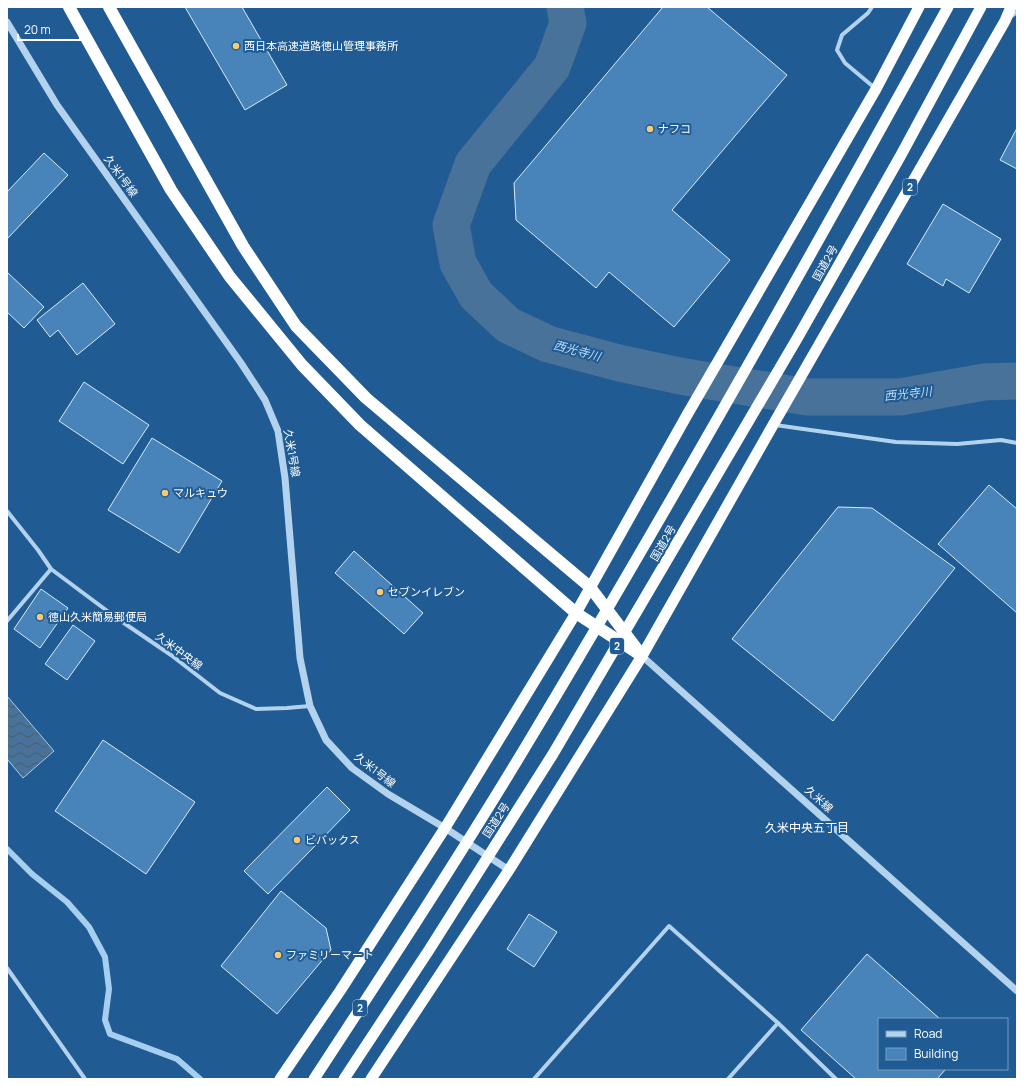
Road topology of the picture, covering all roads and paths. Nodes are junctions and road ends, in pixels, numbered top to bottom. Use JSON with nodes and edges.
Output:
{"nodes":[{"id":1,"x":69,"y":7,"type":"edge"},
{"id":2,"x":109,"y":7,"type":"edge"},
{"id":3,"x":872,"y":7,"type":"edge"},
{"id":4,"x":918,"y":7,"type":"edge"},
{"id":5,"x":948,"y":7,"type":"edge"},
{"id":6,"x":981,"y":7,"type":"edge"},
{"id":7,"x":1011,"y":7,"type":"edge"},
{"id":8,"x":1017,"y":12,"type":"edge"},
{"id":9,"x":1005,"y":21,"type":"junction"},
{"id":10,"x":7,"y":22,"type":"edge"},
{"id":11,"x":876,"y":89,"type":"junction"},
{"id":12,"x":773,"y":425,"type":"junction"},
{"id":13,"x":1017,"y":443,"type":"edge"},
{"id":14,"x":7,"y":511,"type":"edge"},
{"id":15,"x":51,"y":569,"type":"junction"},
{"id":16,"x":590,"y":587,"type":"junction"},
{"id":17,"x":576,"y":613,"type":"junction"},
{"id":18,"x":7,"y":621,"type":"edge"},
{"id":19,"x":642,"y":656,"type":"junction"},
{"id":20,"x":310,"y":706,"type":"junction"},
{"id":21,"x":445,"y":828,"type":"junction"},
{"id":22,"x":509,"y":870,"type":"junction"},
{"id":23,"x":7,"y":968,"type":"edge"},
{"id":24,"x":1017,"y":991,"type":"edge"},
{"id":25,"x":778,"y":1023,"type":"junction"},
{"id":26,"x":85,"y":1079,"type":"edge"},
{"id":27,"x":280,"y":1079,"type":"edge"},
{"id":28,"x":314,"y":1079,"type":"edge"},
{"id":29,"x":344,"y":1079,"type":"edge"},
{"id":30,"x":371,"y":1079,"type":"edge"},
{"id":31,"x":534,"y":1079,"type":"edge"},
{"id":32,"x":728,"y":1079,"type":"edge"},
{"id":33,"x":836,"y":1079,"type":"edge"}],
"edges":[{"from":1,"to":17,"type":"highway"},
{"from":2,"to":16,"type":"highway"},
{"from":3,"to":11,"type":"street"},
{"from":4,"to":11,"type":"highway","number":"2"},
{"from":5,"to":28,"type":"highway","name":"国道2号","number":"2"},
{"from":6,"to":29,"type":"highway","name":"国道2号","number":"2"},
{"from":7,"to":9,"type":"highway","number":"2"},
{"from":8,"to":9,"type":"street"},
{"from":9,"to":12,"type":"highway","number":"2"},
{"from":10,"to":20,"type":"street","name":"久米1号線"},
{"from":11,"to":16,"type":"highway","number":"2"},
{"from":12,"to":13,"type":"street"},
{"from":12,"to":19,"type":"highway","number":"2"},
{"from":14,"to":15,"type":"street","name":"久米中央線"},
{"from":15,"to":18,"type":"street"},
{"from":15,"to":20,"type":"street","name":"久米中央線"},
{"from":16,"to":17,"type":"highway","number":"2"},
{"from":16,"to":19,"type":"highway"},
{"from":17,"to":19,"type":"highway"},
{"from":17,"to":21,"type":"highway","number":"2"},
{"from":19,"to":22,"type":"highway","number":"2"},
{"from":19,"to":24,"type":"street","name":"久米線"},
{"from":20,"to":21,"type":"street","name":"久米1号線"},
{"from":21,"to":22,"type":"street","name":"久米1号線"},
{"from":21,"to":27,"type":"highway","number":"2"},
{"from":22,"to":30,"type":"highway","number":"2"},
{"from":23,"to":26,"type":"street"},
{"from":25,"to":31,"type":"street"},
{"from":25,"to":32,"type":"street"},
{"from":25,"to":33,"type":"street"}]}
